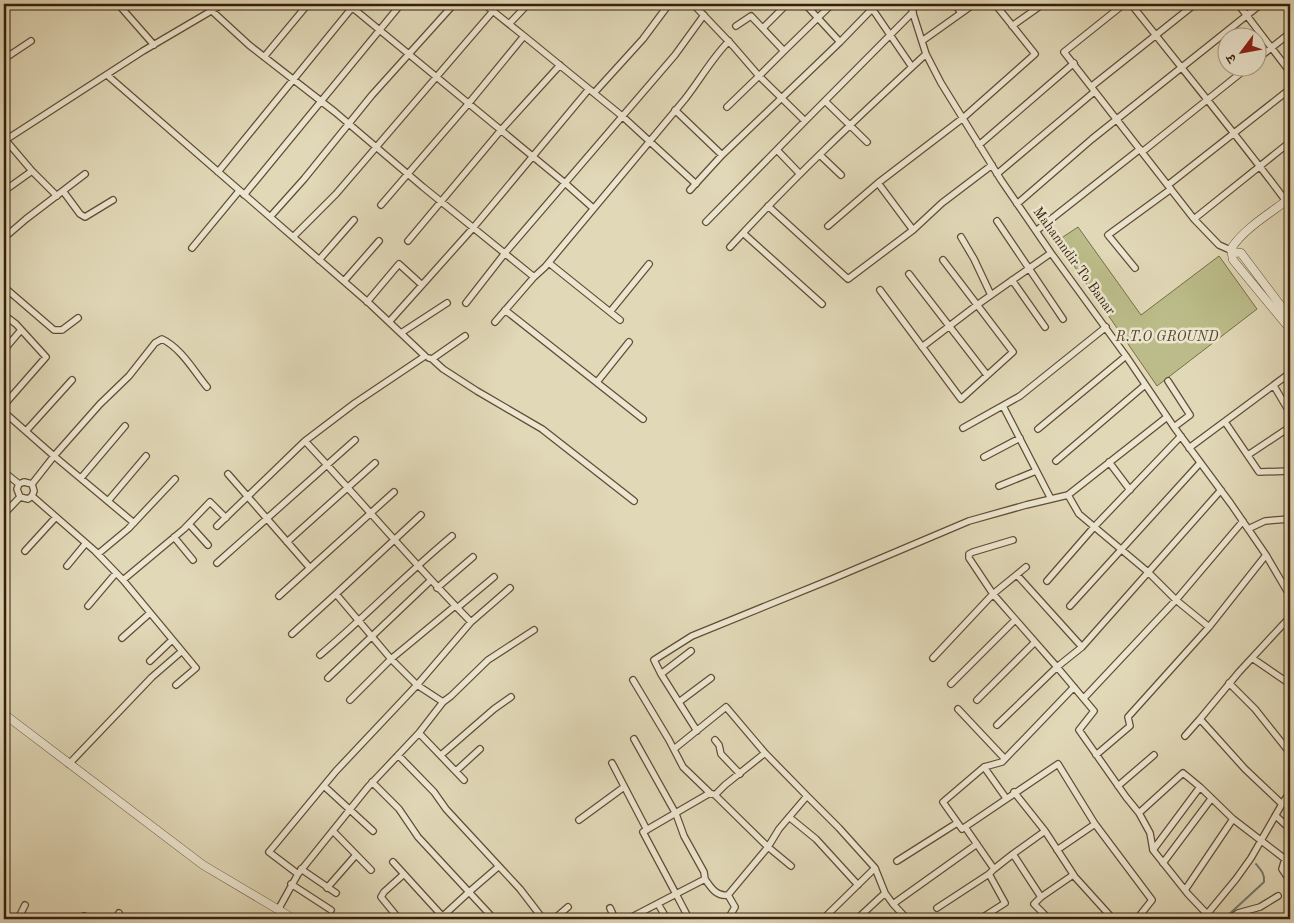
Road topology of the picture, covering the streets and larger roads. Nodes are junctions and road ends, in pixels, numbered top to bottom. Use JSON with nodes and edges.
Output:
{"nodes":[{"id":1,"x":118,"y":4,"type":"edge"},
{"id":2,"x":223,"y":4,"type":"edge"},
{"id":3,"x":308,"y":4,"type":"edge"},
{"id":4,"x":402,"y":4,"type":"edge"},
{"id":5,"x":454,"y":4,"type":"edge"},
{"id":6,"x":484,"y":4,"type":"edge"},
{"id":7,"x":528,"y":4,"type":"edge"},
{"id":8,"x":669,"y":4,"type":"edge"},
{"id":9,"x":693,"y":4,"type":"edge"},
{"id":10,"x":787,"y":4,"type":"edge"},
{"id":11,"x":805,"y":4,"type":"edge"},
{"id":12,"x":832,"y":4,"type":"edge"},
{"id":13,"x":910,"y":4,"type":"edge"},
{"id":14,"x":955,"y":4,"type":"edge"},
{"id":15,"x":974,"y":4,"type":"edge"},
{"id":16,"x":995,"y":4,"type":"edge"},
{"id":17,"x":1043,"y":4,"type":"edge"},
{"id":18,"x":1124,"y":4,"type":"edge"},
{"id":19,"x":1131,"y":4,"type":"edge"},
{"id":20,"x":1195,"y":4,"type":"edge"},
{"id":21,"x":1238,"y":4,"type":"edge"},
{"id":22,"x":1260,"y":4,"type":"edge"},
{"id":23,"x":352,"y":5,"type":"edge"},
{"id":24,"x":870,"y":6,"type":"edge"},
{"id":25,"x":212,"y":11,"type":"junction"},
{"id":26,"x":493,"y":11,"type":"junction"},
{"id":27,"x":912,"y":12,"type":"junction"},
{"id":28,"x":961,"y":13,"type":"junction"},
{"id":29,"x":704,"y":15,"type":"junction"},
{"id":30,"x":1247,"y":15,"type":"junction"},
{"id":31,"x":818,"y":17,"type":"junction"},
{"id":32,"x":509,"y":24,"type":"junction"},
{"id":33,"x":736,"y":26,"type":"dead end"},
{"id":34,"x":1012,"y":26,"type":"junction"},
{"id":35,"x":763,"y":28,"type":"junction"},
{"id":36,"x":379,"y":30,"type":"junction"},
{"id":37,"x":1290,"y":33,"type":"edge"},
{"id":38,"x":1156,"y":35,"type":"junction"},
{"id":39,"x":524,"y":36,"type":"junction"},
{"id":40,"x":890,"y":36,"type":"junction"},
{"id":41,"x":31,"y":41,"type":"dead end"},
{"id":42,"x":729,"y":41,"type":"junction"},
{"id":43,"x":922,"y":41,"type":"junction"},
{"id":44,"x":840,"y":42,"type":"junction"},
{"id":45,"x":154,"y":45,"type":"junction"},
{"id":46,"x":1272,"y":48,"type":"junction"},
{"id":47,"x":784,"y":50,"type":"junction"},
{"id":48,"x":1266,"y":52,"type":"edge"},
{"id":49,"x":409,"y":54,"type":"junction"},
{"id":50,"x":926,"y":54,"type":"junction"},
{"id":51,"x":264,"y":57,"type":"junction"},
{"id":52,"x":4,"y":58,"type":"edge"},
{"id":53,"x":1074,"y":63,"type":"junction"},
{"id":54,"x":560,"y":65,"type":"junction"},
{"id":55,"x":912,"y":66,"type":"junction"},
{"id":56,"x":1181,"y":67,"type":"junction"},
{"id":57,"x":1290,"y":72,"type":"edge"},
{"id":58,"x":107,"y":75,"type":"junction"},
{"id":59,"x":436,"y":76,"type":"junction"},
{"id":60,"x":758,"y":76,"type":"junction"},
{"id":61,"x":1234,"y":78,"type":"edge"},
{"id":62,"x":293,"y":79,"type":"junction"},
{"id":63,"x":1093,"y":89,"type":"junction"},
{"id":64,"x":1290,"y":89,"type":"edge"},
{"id":65,"x":592,"y":91,"type":"junction"},
{"id":66,"x":781,"y":98,"type":"junction"},
{"id":67,"x":1206,"y":99,"type":"junction"},
{"id":68,"x":321,"y":101,"type":"junction"},
{"id":69,"x":825,"y":101,"type":"junction"},
{"id":70,"x":469,"y":103,"type":"junction"},
{"id":71,"x":727,"y":107,"type":"dead end"},
{"id":72,"x":675,"y":110,"type":"junction"},
{"id":73,"x":622,"y":116,"type":"junction"},
{"id":74,"x":963,"y":118,"type":"junction"},
{"id":75,"x":1117,"y":120,"type":"junction"},
{"id":76,"x":804,"y":121,"type":"junction"},
{"id":77,"x":348,"y":123,"type":"junction"},
{"id":78,"x":850,"y":125,"type":"junction"},
{"id":79,"x":501,"y":130,"type":"junction"},
{"id":80,"x":1235,"y":133,"type":"junction"},
{"id":81,"x":4,"y":140,"type":"edge"},
{"id":82,"x":649,"y":141,"type":"junction"},
{"id":83,"x":867,"y":142,"type":"dead end"},
{"id":84,"x":1290,"y":142,"type":"edge"},
{"id":85,"x":979,"y":145,"type":"junction"},
{"id":86,"x":377,"y":148,"type":"junction"},
{"id":87,"x":776,"y":150,"type":"junction"},
{"id":88,"x":1141,"y":150,"type":"junction"},
{"id":89,"x":722,"y":155,"type":"junction"},
{"id":90,"x":820,"y":155,"type":"junction"},
{"id":91,"x":532,"y":157,"type":"junction"},
{"id":92,"x":992,"y":165,"type":"junction"},
{"id":93,"x":1260,"y":166,"type":"junction"},
{"id":94,"x":32,"y":171,"type":"junction"},
{"id":95,"x":218,"y":172,"type":"junction"},
{"id":96,"x":85,"y":174,"type":"dead end"},
{"id":97,"x":407,"y":174,"type":"junction"},
{"id":98,"x":800,"y":174,"type":"junction"},
{"id":99,"x":997,"y":174,"type":"junction"},
{"id":100,"x":841,"y":175,"type":"dead end"},
{"id":101,"x":566,"y":183,"type":"junction"},
{"id":102,"x":878,"y":183,"type":"junction"},
{"id":103,"x":696,"y":184,"type":"junction"},
{"id":104,"x":1169,"y":187,"type":"junction"},
{"id":105,"x":690,"y":190,"type":"dead end"},
{"id":106,"x":4,"y":191,"type":"edge"},
{"id":107,"x":63,"y":191,"type":"junction"},
{"id":108,"x":241,"y":193,"type":"junction"},
{"id":109,"x":57,"y":196,"type":"junction"},
{"id":110,"x":1288,"y":199,"type":"edge"},
{"id":111,"x":113,"y":200,"type":"dead end"},
{"id":112,"x":440,"y":201,"type":"junction"},
{"id":113,"x":381,"y":204,"type":"dead end"},
{"id":114,"x":1017,"y":204,"type":"junction"},
{"id":115,"x":768,"y":206,"type":"junction"},
{"id":116,"x":594,"y":208,"type":"junction"},
{"id":117,"x":270,"y":218,"type":"junction"},
{"id":118,"x":1194,"y":219,"type":"junction"},
{"id":119,"x":354,"y":220,"type":"dead end"},
{"id":120,"x":997,"y":221,"type":"dead end"},
{"id":121,"x":706,"y":222,"type":"dead end"},
{"id":122,"x":828,"y":226,"type":"dead end"},
{"id":123,"x":473,"y":228,"type":"junction"},
{"id":124,"x":913,"y":230,"type":"junction"},
{"id":125,"x":1036,"y":231,"type":"junction"},
{"id":126,"x":743,"y":233,"type":"junction"},
{"id":127,"x":961,"y":237,"type":"dead end"},
{"id":128,"x":4,"y":238,"type":"edge"},
{"id":129,"x":293,"y":238,"type":"junction"},
{"id":130,"x":379,"y":241,"type":"dead end"},
{"id":131,"x":408,"y":241,"type":"dead end"},
{"id":132,"x":730,"y":247,"type":"dead end"},
{"id":133,"x":192,"y":248,"type":"dead end"},
{"id":134,"x":1232,"y":250,"type":"junction"},
{"id":135,"x":505,"y":253,"type":"junction"},
{"id":136,"x":1051,"y":253,"type":"junction"},
{"id":137,"x":319,"y":260,"type":"junction"},
{"id":138,"x":943,"y":260,"type":"dead end"},
{"id":139,"x":549,"y":263,"type":"junction"},
{"id":140,"x":649,"y":264,"type":"dead end"},
{"id":141,"x":1030,"y":268,"type":"junction"},
{"id":142,"x":1135,"y":268,"type":"dead end"},
{"id":143,"x":910,"y":274,"type":"dead end"},
{"id":144,"x":534,"y":276,"type":"junction"},
{"id":145,"x":1012,"y":280,"type":"junction"},
{"id":146,"x":344,"y":281,"type":"junction"},
{"id":147,"x":422,"y":285,"type":"junction"},
{"id":148,"x":4,"y":287,"type":"edge"},
{"id":149,"x":880,"y":290,"type":"dead end"},
{"id":150,"x":991,"y":296,"type":"junction"},
{"id":151,"x":367,"y":302,"type":"junction"},
{"id":152,"x":447,"y":303,"type":"dead end"},
{"id":153,"x":466,"y":303,"type":"dead end"},
{"id":154,"x":822,"y":304,"type":"dead end"},
{"id":155,"x":977,"y":305,"type":"junction"},
{"id":156,"x":505,"y":310,"type":"junction"},
{"id":157,"x":610,"y":312,"type":"junction"},
{"id":158,"x":4,"y":315,"type":"edge"},
{"id":159,"x":78,"y":318,"type":"dead end"},
{"id":160,"x":1290,"y":318,"type":"edge"},
{"id":161,"x":1063,"y":319,"type":"dead end"},
{"id":162,"x":620,"y":320,"type":"dead end"},
{"id":163,"x":389,"y":322,"type":"junction"},
{"id":164,"x":495,"y":322,"type":"dead end"},
{"id":165,"x":950,"y":326,"type":"junction"},
{"id":166,"x":1045,"y":327,"type":"dead end"},
{"id":167,"x":1106,"y":327,"type":"junction"},
{"id":168,"x":1290,"y":329,"type":"edge"},
{"id":169,"x":21,"y":330,"type":"junction"},
{"id":170,"x":401,"y":333,"type":"junction"},
{"id":171,"x":465,"y":336,"type":"dead end"},
{"id":172,"x":629,"y":342,"type":"dead end"},
{"id":173,"x":922,"y":347,"type":"junction"},
{"id":174,"x":4,"y":350,"type":"edge"},
{"id":175,"x":425,"y":356,"type":"junction"},
{"id":176,"x":1126,"y":356,"type":"junction"},
{"id":177,"x":432,"y":359,"type":"junction"},
{"id":178,"x":1290,"y":373,"type":"edge"},
{"id":179,"x":987,"y":375,"type":"junction"},
{"id":180,"x":72,"y":380,"type":"dead end"},
{"id":181,"x":596,"y":382,"type":"junction"},
{"id":182,"x":1168,"y":382,"type":"dead end"},
{"id":183,"x":1145,"y":385,"type":"junction"},
{"id":184,"x":1274,"y":386,"type":"junction"},
{"id":185,"x":207,"y":387,"type":"dead end"},
{"id":186,"x":4,"y":405,"type":"edge"},
{"id":187,"x":1003,"y":406,"type":"junction"},
{"id":188,"x":4,"y":412,"type":"edge"},
{"id":189,"x":1290,"y":413,"type":"edge"},
{"id":190,"x":1167,"y":417,"type":"junction"},
{"id":191,"x":643,"y":419,"type":"dead end"},
{"id":192,"x":1225,"y":422,"type":"junction"},
{"id":193,"x":124,"y":426,"type":"dead end"},
{"id":194,"x":1174,"y":426,"type":"junction"},
{"id":195,"x":1290,"y":427,"type":"edge"},
{"id":196,"x":964,"y":428,"type":"dead end"},
{"id":197,"x":1038,"y":429,"type":"dead end"},
{"id":198,"x":26,"y":431,"type":"junction"},
{"id":199,"x":1181,"y":436,"type":"junction"},
{"id":200,"x":1020,"y":438,"type":"junction"},
{"id":201,"x":355,"y":440,"type":"dead end"},
{"id":202,"x":305,"y":441,"type":"junction"},
{"id":203,"x":1189,"y":448,"type":"junction"},
{"id":204,"x":1248,"y":455,"type":"junction"},
{"id":205,"x":54,"y":456,"type":"junction"},
{"id":206,"x":146,"y":456,"type":"dead end"},
{"id":207,"x":984,"y":457,"type":"dead end"},
{"id":208,"x":1056,"y":461,"type":"dead end"},
{"id":209,"x":1109,"y":462,"type":"junction"},
{"id":210,"x":375,"y":463,"type":"dead end"},
{"id":211,"x":1200,"y":463,"type":"junction"},
{"id":212,"x":326,"y":464,"type":"junction"},
{"id":213,"x":1036,"y":471,"type":"junction"},
{"id":214,"x":1290,"y":471,"type":"edge"},
{"id":215,"x":4,"y":472,"type":"edge"},
{"id":216,"x":228,"y":474,"type":"dead end"},
{"id":217,"x":80,"y":478,"type":"junction"},
{"id":218,"x":175,"y":479,"type":"dead end"},
{"id":219,"x":19,"y":484,"type":"junction"},
{"id":220,"x":32,"y":484,"type":"junction"},
{"id":221,"x":998,"y":486,"type":"dead end"},
{"id":222,"x":347,"y":487,"type":"junction"},
{"id":223,"x":1130,"y":490,"type":"junction"},
{"id":224,"x":1221,"y":490,"type":"junction"},
{"id":225,"x":394,"y":492,"type":"dead end"},
{"id":226,"x":1068,"y":495,"type":"junction"},
{"id":227,"x":32,"y":496,"type":"junction"},
{"id":228,"x":248,"y":496,"type":"junction"},
{"id":229,"x":20,"y":497,"type":"junction"},
{"id":230,"x":1051,"y":499,"type":"junction"},
{"id":231,"x":108,"y":501,"type":"junction"},
{"id":232,"x":634,"y":501,"type":"dead end"},
{"id":233,"x":370,"y":512,"type":"junction"},
{"id":234,"x":4,"y":514,"type":"edge"},
{"id":235,"x":421,"y":515,"type":"dead end"},
{"id":236,"x":56,"y":517,"type":"junction"},
{"id":237,"x":226,"y":518,"type":"junction"},
{"id":238,"x":266,"y":518,"type":"junction"},
{"id":239,"x":1290,"y":519,"type":"edge"},
{"id":240,"x":1243,"y":521,"type":"junction"},
{"id":241,"x":134,"y":523,"type":"junction"},
{"id":242,"x":189,"y":524,"type":"junction"},
{"id":243,"x":217,"y":526,"type":"dead end"},
{"id":244,"x":1094,"y":527,"type":"junction"},
{"id":245,"x":1248,"y":529,"type":"junction"},
{"id":246,"x":452,"y":536,"type":"dead end"},
{"id":247,"x":174,"y":537,"type":"junction"},
{"id":248,"x":394,"y":540,"type":"junction"},
{"id":249,"x":1013,"y":540,"type":"dead end"},
{"id":250,"x":287,"y":542,"type":"junction"},
{"id":251,"x":86,"y":543,"type":"junction"},
{"id":252,"x":208,"y":545,"type":"dead end"},
{"id":253,"x":1121,"y":550,"type":"junction"},
{"id":254,"x":26,"y":551,"type":"dead end"},
{"id":255,"x":98,"y":554,"type":"junction"},
{"id":256,"x":1266,"y":555,"type":"junction"},
{"id":257,"x":473,"y":557,"type":"dead end"},
{"id":258,"x":193,"y":560,"type":"dead end"},
{"id":259,"x":217,"y":563,"type":"dead end"},
{"id":260,"x":417,"y":565,"type":"junction"},
{"id":261,"x":67,"y":566,"type":"dead end"},
{"id":262,"x":1026,"y":566,"type":"dead end"},
{"id":263,"x":310,"y":568,"type":"junction"},
{"id":264,"x":1148,"y":572,"type":"junction"},
{"id":265,"x":116,"y":573,"type":"junction"},
{"id":266,"x":1017,"y":575,"type":"junction"},
{"id":267,"x":494,"y":577,"type":"dead end"},
{"id":268,"x":123,"y":580,"type":"junction"},
{"id":269,"x":430,"y":581,"type":"junction"},
{"id":270,"x":1047,"y":581,"type":"dead end"},
{"id":271,"x":437,"y":588,"type":"junction"},
{"id":272,"x":510,"y":588,"type":"dead end"},
{"id":273,"x":336,"y":594,"type":"junction"},
{"id":274,"x":993,"y":594,"type":"junction"},
{"id":275,"x":279,"y":596,"type":"dead end"},
{"id":276,"x":1290,"y":596,"type":"edge"},
{"id":277,"x":1176,"y":600,"type":"junction"},
{"id":278,"x":88,"y":606,"type":"dead end"},
{"id":279,"x":1070,"y":606,"type":"dead end"},
{"id":280,"x":456,"y":607,"type":"junction"},
{"id":281,"x":150,"y":613,"type":"junction"},
{"id":282,"x":1290,"y":617,"type":"edge"},
{"id":283,"x":1015,"y":620,"type":"junction"},
{"id":284,"x":360,"y":621,"type":"junction"},
{"id":285,"x":471,"y":622,"type":"junction"},
{"id":286,"x":1209,"y":627,"type":"junction"},
{"id":287,"x":534,"y":630,"type":"dead end"},
{"id":288,"x":292,"y":634,"type":"dead end"},
{"id":289,"x":372,"y":637,"type":"junction"},
{"id":290,"x":122,"y":638,"type":"dead end"},
{"id":291,"x":172,"y":640,"type":"junction"},
{"id":292,"x":1035,"y":642,"type":"junction"},
{"id":293,"x":1082,"y":647,"type":"junction"},
{"id":294,"x":182,"y":651,"type":"junction"},
{"id":295,"x":691,"y":651,"type":"dead end"},
{"id":296,"x":320,"y":655,"type":"dead end"},
{"id":297,"x":933,"y":658,"type":"dead end"},
{"id":298,"x":1252,"y":658,"type":"junction"},
{"id":299,"x":391,"y":659,"type":"junction"},
{"id":300,"x":150,"y":661,"type":"dead end"},
{"id":301,"x":1057,"y":667,"type":"junction"},
{"id":302,"x":661,"y":674,"type":"junction"},
{"id":303,"x":328,"y":678,"type":"dead end"},
{"id":304,"x":711,"y":678,"type":"dead end"},
{"id":305,"x":633,"y":680,"type":"dead end"},
{"id":306,"x":1230,"y":683,"type":"junction"},
{"id":307,"x":951,"y":684,"type":"dead end"},
{"id":308,"x":1290,"y":684,"type":"edge"},
{"id":309,"x":176,"y":685,"type":"dead end"},
{"id":310,"x":417,"y":685,"type":"junction"},
{"id":311,"x":1074,"y":688,"type":"junction"},
{"id":312,"x":511,"y":697,"type":"dead end"},
{"id":313,"x":1084,"y":698,"type":"junction"},
{"id":314,"x":350,"y":700,"type":"dead end"},
{"id":315,"x":977,"y":700,"type":"dead end"},
{"id":316,"x":443,"y":702,"type":"junction"},
{"id":317,"x":679,"y":702,"type":"junction"},
{"id":318,"x":958,"y":709,"type":"dead end"},
{"id":319,"x":4,"y":714,"type":"edge"},
{"id":320,"x":1200,"y":719,"type":"junction"},
{"id":321,"x":997,"y":725,"type":"dead end"},
{"id":322,"x":697,"y":731,"type":"junction"},
{"id":323,"x":419,"y":733,"type":"junction"},
{"id":324,"x":1185,"y":736,"type":"dead end"},
{"id":325,"x":634,"y":739,"type":"dead end"},
{"id":326,"x":715,"y":740,"type":"dead end"},
{"id":327,"x":480,"y":749,"type":"dead end"},
{"id":328,"x":674,"y":749,"type":"junction"},
{"id":329,"x":765,"y":753,"type":"junction"},
{"id":330,"x":1290,"y":753,"type":"edge"},
{"id":331,"x":1096,"y":754,"type":"junction"},
{"id":332,"x":398,"y":755,"type":"junction"},
{"id":333,"x":441,"y":755,"type":"junction"},
{"id":334,"x":1154,"y":755,"type":"dead end"},
{"id":335,"x":1005,"y":759,"type":"junction"},
{"id":336,"x":612,"y":763,"type":"dead end"},
{"id":337,"x":69,"y":764,"type":"junction"},
{"id":338,"x":984,"y":767,"type":"junction"},
{"id":339,"x":456,"y":771,"type":"junction"},
{"id":340,"x":740,"y":774,"type":"junction"},
{"id":341,"x":1290,"y":778,"type":"edge"},
{"id":342,"x":464,"y":780,"type":"dead end"},
{"id":343,"x":372,"y":782,"type":"junction"},
{"id":344,"x":324,"y":786,"type":"junction"},
{"id":345,"x":1118,"y":786,"type":"junction"},
{"id":346,"x":624,"y":787,"type":"junction"},
{"id":347,"x":1200,"y":787,"type":"junction"},
{"id":348,"x":1289,"y":791,"type":"edge"},
{"id":349,"x":1014,"y":792,"type":"junction"},
{"id":350,"x":712,"y":794,"type":"junction"},
{"id":351,"x":807,"y":796,"type":"junction"},
{"id":352,"x":1006,"y":798,"type":"junction"},
{"id":353,"x":1211,"y":799,"type":"junction"},
{"id":354,"x":1282,"y":804,"type":"junction"},
{"id":355,"x":350,"y":810,"type":"junction"},
{"id":356,"x":1139,"y":813,"type":"junction"},
{"id":357,"x":676,"y":814,"type":"junction"},
{"id":358,"x":1276,"y":816,"type":"junction"},
{"id":359,"x":789,"y":817,"type":"junction"},
{"id":360,"x":1233,"y":819,"type":"junction"},
{"id":361,"x":579,"y":820,"type":"dead end"},
{"id":362,"x":957,"y":822,"type":"junction"},
{"id":363,"x":1095,"y":824,"type":"junction"},
{"id":364,"x":965,"y":827,"type":"junction"},
{"id":365,"x":1290,"y":829,"type":"edge"},
{"id":366,"x":647,"y":830,"type":"junction"},
{"id":367,"x":332,"y":831,"type":"junction"},
{"id":368,"x":373,"y":831,"type":"dead end"},
{"id":369,"x":1044,"y":831,"type":"junction"},
{"id":370,"x":1262,"y":842,"type":"junction"},
{"id":371,"x":977,"y":844,"type":"junction"},
{"id":372,"x":768,"y":847,"type":"junction"},
{"id":373,"x":1057,"y":850,"type":"junction"},
{"id":374,"x":1153,"y":850,"type":"junction"},
{"id":375,"x":1014,"y":854,"type":"junction"},
{"id":376,"x":355,"y":856,"type":"junction"},
{"id":377,"x":897,"y":861,"type":"dead end"},
{"id":378,"x":392,"y":862,"type":"dead end"},
{"id":379,"x":1163,"y":863,"type":"junction"},
{"id":380,"x":790,"y":866,"type":"dead end"},
{"id":381,"x":498,"y":867,"type":"junction"},
{"id":382,"x":876,"y":868,"type":"junction"},
{"id":383,"x":994,"y":869,"type":"junction"},
{"id":384,"x":371,"y":870,"type":"dead end"},
{"id":385,"x":300,"y":872,"type":"junction"},
{"id":386,"x":404,"y":874,"type":"junction"},
{"id":387,"x":989,"y":874,"type":"junction"},
{"id":388,"x":1073,"y":875,"type":"junction"},
{"id":389,"x":705,"y":880,"type":"junction"},
{"id":390,"x":1290,"y":881,"type":"edge"},
{"id":391,"x":291,"y":884,"type":"junction"},
{"id":392,"x":858,"y":885,"type":"junction"},
{"id":393,"x":326,"y":888,"type":"junction"},
{"id":394,"x":1185,"y":890,"type":"junction"},
{"id":395,"x":469,"y":892,"type":"junction"},
{"id":396,"x":336,"y":893,"type":"dead end"},
{"id":397,"x":885,"y":893,"type":"junction"},
{"id":398,"x":676,"y":894,"type":"junction"},
{"id":399,"x":728,"y":896,"type":"junction"},
{"id":400,"x":1278,"y":896,"type":"dead end"},
{"id":401,"x":1040,"y":897,"type":"junction"},
{"id":402,"x":658,"y":904,"type":"junction"},
{"id":403,"x":893,"y":904,"type":"junction"},
{"id":404,"x":24,"y":905,"type":"dead end"},
{"id":405,"x":568,"y":907,"type":"dead end"},
{"id":406,"x":610,"y":908,"type":"dead end"},
{"id":407,"x":937,"y":908,"type":"dead end"},
{"id":408,"x":278,"y":910,"type":"junction"},
{"id":409,"x":331,"y":910,"type":"dead end"},
{"id":410,"x":990,"y":912,"type":"junction"},
{"id":411,"x":687,"y":915,"type":"dead end"},
{"id":412,"x":1205,"y":917,"type":"edge"},
{"id":413,"x":444,"y":918,"type":"edge"},
{"id":414,"x":18,"y":919,"type":"edge"},
{"id":415,"x":76,"y":919,"type":"edge"},
{"id":416,"x":92,"y":919,"type":"edge"},
{"id":417,"x":294,"y":919,"type":"edge"},
{"id":418,"x":399,"y":919,"type":"edge"},
{"id":419,"x":494,"y":919,"type":"edge"},
{"id":420,"x":543,"y":919,"type":"edge"},
{"id":421,"x":554,"y":919,"type":"edge"},
{"id":422,"x":614,"y":919,"type":"edge"},
{"id":423,"x":628,"y":919,"type":"edge"},
{"id":424,"x":667,"y":919,"type":"edge"},
{"id":425,"x":728,"y":919,"type":"edge"},
{"id":426,"x":823,"y":919,"type":"edge"},
{"id":427,"x":857,"y":919,"type":"edge"},
{"id":428,"x":906,"y":919,"type":"edge"},
{"id":429,"x":980,"y":919,"type":"edge"},
{"id":430,"x":996,"y":919,"type":"edge"},
{"id":431,"x":1049,"y":919,"type":"edge"},
{"id":432,"x":1113,"y":919,"type":"edge"},
{"id":433,"x":1136,"y":919,"type":"edge"},
{"id":434,"x":1230,"y":919,"type":"edge"}],
"edges":[{"from":1,"to":45,"type":"street"},
{"from":2,"to":25,"type":"street"},
{"from":3,"to":51,"type":"street"},
{"from":4,"to":36,"type":"street"},
{"from":5,"to":49,"type":"street"},
{"from":6,"to":26,"type":"street"},
{"from":7,"to":32,"type":"street"},
{"from":8,"to":65,"type":"street"},
{"from":9,"to":29,"type":"street"},
{"from":10,"to":35,"type":"street"},
{"from":11,"to":31,"type":"street"},
{"from":12,"to":31,"type":"street"},
{"from":13,"to":27,"type":"street","name":"Mahamndir To Banar"},
{"from":14,"to":28,"type":"street"},
{"from":15,"to":28,"type":"street"},
{"from":16,"to":34,"type":"street"},
{"from":17,"to":34,"type":"street"},
{"from":18,"to":53,"type":"street"},
{"from":19,"to":38,"type":"street"},
{"from":20,"to":38,"type":"street"},
{"from":21,"to":30,"type":"street"},
{"from":22,"to":30,"type":"street"},
{"from":23,"to":36,"type":"street"},
{"from":23,"to":62,"type":"street"},
{"from":24,"to":40,"type":"street"},
{"from":24,"to":44,"type":"street"},
{"from":25,"to":45,"type":"street"},
{"from":25,"to":51,"type":"street"},
{"from":26,"to":32,"type":"street"},
{"from":26,"to":59,"type":"street"},
{"from":27,"to":40,"type":"street"},
{"from":27,"to":43,"type":"street","name":"Mahamndir To Banar"},
{"from":28,"to":43,"type":"street"},
{"from":29,"to":42,"type":"street"},
{"from":29,"to":73,"type":"street"},
{"from":30,"to":46,"type":"street"},
{"from":30,"to":56,"type":"street"},
{"from":31,"to":44,"type":"street"},
{"from":31,"to":47,"type":"street"},
{"from":32,"to":39,"type":"street"},
{"from":33,"to":35,"type":"street"},
{"from":34,"to":74,"type":"street"},
{"from":35,"to":47,"type":"street"},
{"from":36,"to":49,"type":"street"},
{"from":36,"to":68,"type":"street"},
{"from":37,"to":46,"type":"street"},
{"from":38,"to":56,"type":"street"},
{"from":38,"to":63,"type":"street"},
{"from":39,"to":54,"type":"street"},
{"from":39,"to":70,"type":"street"},
{"from":40,"to":55,"type":"street"},
{"from":40,"to":69,"type":"street"},
{"from":41,"to":52,"type":"street"},
{"from":42,"to":60,"type":"street"},
{"from":42,"to":72,"type":"street"},
{"from":43,"to":50,"type":"street","name":"Mahamndir To Banar"},
{"from":44,"to":66,"type":"street"},
{"from":45,"to":58,"type":"street"},
{"from":46,"to":48,"type":"street"},
{"from":46,"to":57,"type":"street"},
{"from":47,"to":60,"type":"street"},
{"from":49,"to":59,"type":"street"},
{"from":49,"to":77,"type":"street"},
{"from":50,"to":55,"type":"street"},
{"from":50,"to":74,"type":"street","name":"Mahamndir To Banar"},
{"from":51,"to":62,"type":"street"},
{"from":53,"to":63,"type":"street"},
{"from":53,"to":85,"type":"street"},
{"from":54,"to":65,"type":"street"},
{"from":54,"to":79,"type":"street"},
{"from":55,"to":78,"type":"street"},
{"from":56,"to":67,"type":"street"},
{"from":56,"to":75,"type":"street"},
{"from":58,"to":81,"type":"street"},
{"from":58,"to":95,"type":"street"},
{"from":59,"to":70,"type":"street"},
{"from":59,"to":86,"type":"street"},
{"from":60,"to":66,"type":"street"},
{"from":60,"to":71,"type":"street"},
{"from":61,"to":67,"type":"street"},
{"from":62,"to":68,"type":"street"},
{"from":62,"to":95,"type":"street"},
{"from":63,"to":75,"type":"street"},
{"from":63,"to":99,"type":"street"},
{"from":64,"to":80,"type":"street"},
{"from":65,"to":73,"type":"street"},
{"from":65,"to":91,"type":"street"},
{"from":66,"to":76,"type":"street"},
{"from":66,"to":89,"type":"street"},
{"from":67,"to":80,"type":"street"},
{"from":67,"to":88,"type":"street"},
{"from":68,"to":77,"type":"street"},
{"from":68,"to":108,"type":"street"},
{"from":69,"to":76,"type":"street"},
{"from":69,"to":78,"type":"street"},
{"from":70,"to":79,"type":"street"},
{"from":70,"to":97,"type":"street"},
{"from":72,"to":82,"type":"street"},
{"from":72,"to":89,"type":"street"},
{"from":73,"to":82,"type":"street"},
{"from":73,"to":101,"type":"street"},
{"from":74,"to":85,"type":"street","name":"Mahamndir To Banar"},
{"from":74,"to":102,"type":"street"},
{"from":75,"to":88,"type":"street"},
{"from":75,"to":114,"type":"street"},
{"from":76,"to":87,"type":"street"},
{"from":77,"to":86,"type":"street"},
{"from":77,"to":117,"type":"street"},
{"from":78,"to":83,"type":"street"},
{"from":78,"to":90,"type":"street"},
{"from":79,"to":91,"type":"street"},
{"from":79,"to":112,"type":"street"},
{"from":80,"to":93,"type":"street"},
{"from":80,"to":104,"type":"street"},
{"from":81,"to":94,"type":"street"},
{"from":82,"to":103,"type":"street"},
{"from":82,"to":116,"type":"street"},
{"from":84,"to":93,"type":"street"},
{"from":85,"to":92,"type":"street","name":"Mahamndir To Banar"},
{"from":86,"to":97,"type":"street"},
{"from":86,"to":129,"type":"street"},
{"from":87,"to":98,"type":"street"},
{"from":87,"to":121,"type":"street"},
{"from":88,"to":104,"type":"street"},
{"from":88,"to":125,"type":"street"},
{"from":89,"to":103,"type":"street"},
{"from":90,"to":98,"type":"street"},
{"from":90,"to":100,"type":"street"},
{"from":91,"to":101,"type":"street"},
{"from":91,"to":123,"type":"street"},
{"from":92,"to":99,"type":"street","name":"Mahamndir To Banar"},
{"from":92,"to":124,"type":"street"},
{"from":93,"to":110,"type":"street"},
{"from":93,"to":118,"type":"street"},
{"from":94,"to":106,"type":"street"},
{"from":94,"to":109,"type":"street"},
{"from":95,"to":108,"type":"street"},
{"from":96,"to":107,"type":"street"},
{"from":97,"to":112,"type":"street"},
{"from":97,"to":113,"type":"street"},
{"from":98,"to":115,"type":"street"},
{"from":99,"to":114,"type":"street","name":"Mahamndir To Banar"},
{"from":101,"to":116,"type":"street"},
{"from":101,"to":135,"type":"street"},
{"from":102,"to":122,"type":"street"},
{"from":102,"to":124,"type":"street"},
{"from":103,"to":105,"type":"street"},
{"from":104,"to":118,"type":"street"},
{"from":104,"to":142,"type":"street"},
{"from":107,"to":109,"type":"street"},
{"from":107,"to":111,"type":"street"},
{"from":108,"to":117,"type":"street"},
{"from":108,"to":133,"type":"street"},
{"from":109,"to":128,"type":"street"},
{"from":110,"to":134,"type":"street"},
{"from":112,"to":123,"type":"street"},
{"from":112,"to":131,"type":"street"},
{"from":114,"to":125,"type":"street","name":"Mahamndir To Banar"},
{"from":115,"to":124,"type":"street"},
{"from":115,"to":126,"type":"street"},
{"from":116,"to":139,"type":"street"},
{"from":117,"to":129,"type":"street"},
{"from":118,"to":134,"type":"street"},
{"from":119,"to":137,"type":"street"},
{"from":120,"to":141,"type":"street"},
{"from":123,"to":135,"type":"street"},
{"from":123,"to":147,"type":"street"},
{"from":125,"to":136,"type":"street","name":"Mahamndir To Banar"},
{"from":126,"to":132,"type":"street"},
{"from":126,"to":154,"type":"street"},
{"from":127,"to":150,"type":"street"},
{"from":129,"to":137,"type":"street"},
{"from":130,"to":146,"type":"street"},
{"from":134,"to":160,"type":"street"},
{"from":134,"to":168,"type":"street"},
{"from":135,"to":144,"type":"street"},
{"from":135,"to":153,"type":"street"},
{"from":136,"to":141,"type":"street"},
{"from":136,"to":167,"type":"street","name":"Mahamndir To Banar"},
{"from":137,"to":146,"type":"street"},
{"from":138,"to":155,"type":"street"},
{"from":139,"to":144,"type":"street"},
{"from":139,"to":157,"type":"street"},
{"from":140,"to":157,"type":"street"},
{"from":141,"to":145,"type":"street"},
{"from":141,"to":161,"type":"street"},
{"from":143,"to":165,"type":"street"},
{"from":144,"to":156,"type":"street"},
{"from":145,"to":150,"type":"street"},
{"from":145,"to":166,"type":"street"},
{"from":146,"to":151,"type":"street"},
{"from":147,"to":151,"type":"street"},
{"from":147,"to":163,"type":"street"},
{"from":148,"to":159,"type":"street"},
{"from":149,"to":173,"type":"street"},
{"from":150,"to":155,"type":"street"},
{"from":151,"to":163,"type":"street"},
{"from":152,"to":170,"type":"street"},
{"from":155,"to":165,"type":"street"},
{"from":155,"to":179,"type":"street"},
{"from":156,"to":164,"type":"street"},
{"from":156,"to":181,"type":"street"},
{"from":157,"to":162,"type":"street"},
{"from":158,"to":169,"type":"street"},
{"from":163,"to":170,"type":"street"},
{"from":165,"to":173,"type":"street"},
{"from":165,"to":179,"type":"street"},
{"from":167,"to":176,"type":"street","name":"Mahamndir To Banar"},
{"from":167,"to":187,"type":"street"},
{"from":169,"to":174,"type":"street"},
{"from":169,"to":186,"type":"street"},
{"from":170,"to":175,"type":"street"},
{"from":171,"to":177,"type":"street"},
{"from":172,"to":181,"type":"street"},
{"from":173,"to":179,"type":"street"},
{"from":175,"to":177,"type":"street"},
{"from":175,"to":202,"type":"street"},
{"from":176,"to":183,"type":"street","name":"Mahamndir To Banar"},
{"from":176,"to":197,"type":"street"},
{"from":177,"to":232,"type":"street"},
{"from":178,"to":184,"type":"street"},
{"from":180,"to":198,"type":"street"},
{"from":181,"to":191,"type":"street"},
{"from":182,"to":194,"type":"street"},
{"from":183,"to":190,"type":"street","name":"Mahamndir To Banar"},
{"from":183,"to":208,"type":"street"},
{"from":184,"to":189,"type":"street"},
{"from":184,"to":192,"type":"street"},
{"from":185,"to":205,"type":"street"},
{"from":187,"to":196,"type":"street"},
{"from":187,"to":200,"type":"street"},
{"from":188,"to":198,"type":"street"},
{"from":190,"to":194,"type":"street","name":"Mahamndir To Banar"},
{"from":190,"to":209,"type":"street"},
{"from":192,"to":203,"type":"street"},
{"from":192,"to":204,"type":"street"},
{"from":193,"to":217,"type":"street"},
{"from":194,"to":199,"type":"street","name":"Mahamndir To Banar"},
{"from":195,"to":204,"type":"street"},
{"from":198,"to":205,"type":"street"},
{"from":199,"to":203,"type":"street","name":"Mahamndir To Banar"},
{"from":199,"to":223,"type":"street"},
{"from":200,"to":207,"type":"street"},
{"from":200,"to":213,"type":"street"},
{"from":201,"to":212,"type":"street"},
{"from":202,"to":212,"type":"street"},
{"from":202,"to":228,"type":"street"},
{"from":203,"to":211,"type":"street","name":"Mahamndir To Banar"},
{"from":204,"to":214,"type":"street"},
{"from":205,"to":217,"type":"street"},
{"from":205,"to":220,"type":"street"},
{"from":206,"to":231,"type":"street"},
{"from":209,"to":223,"type":"street"},
{"from":209,"to":226,"type":"street"},
{"from":210,"to":222,"type":"street"},
{"from":211,"to":224,"type":"street","name":"Mahamndir To Banar"},
{"from":211,"to":253,"type":"street"},
{"from":212,"to":222,"type":"street"},
{"from":212,"to":238,"type":"street"},
{"from":213,"to":221,"type":"street"},
{"from":213,"to":230,"type":"street"},
{"from":215,"to":219,"type":"street"},
{"from":216,"to":228,"type":"street"},
{"from":217,"to":231,"type":"street"},
{"from":218,"to":241,"type":"street"},
{"from":219,"to":220,"type":"street"},
{"from":219,"to":229,"type":"street"},
{"from":220,"to":227,"type":"street"},
{"from":222,"to":233,"type":"street"},
{"from":222,"to":250,"type":"street"},
{"from":223,"to":244,"type":"street"},
{"from":224,"to":240,"type":"street","name":"Mahamndir To Banar"},
{"from":224,"to":264,"type":"street"},
{"from":225,"to":233,"type":"street"},
{"from":226,"to":230,"type":"street"},
{"from":226,"to":244,"type":"street"},
{"from":227,"to":229,"type":"street"},
{"from":227,"to":236,"type":"street"},
{"from":228,"to":237,"type":"street"},
{"from":228,"to":238,"type":"street"},
{"from":229,"to":234,"type":"street"},
{"from":230,"to":302,"type":"street"},
{"from":231,"to":241,"type":"street"},
{"from":233,"to":248,"type":"street"},
{"from":233,"to":263,"type":"street"},
{"from":235,"to":248,"type":"street"},
{"from":236,"to":251,"type":"street"},
{"from":236,"to":254,"type":"street"},
{"from":237,"to":242,"type":"street"},
{"from":237,"to":243,"type":"street"},
{"from":238,"to":250,"type":"street"},
{"from":238,"to":259,"type":"street"},
{"from":239,"to":245,"type":"street"},
{"from":240,"to":245,"type":"street","name":"Mahamndir To Banar"},
{"from":240,"to":277,"type":"street"},
{"from":241,"to":255,"type":"street"},
{"from":242,"to":247,"type":"street"},
{"from":242,"to":252,"type":"street"},
{"from":244,"to":253,"type":"street"},
{"from":244,"to":270,"type":"street"},
{"from":245,"to":256,"type":"street","name":"Mahamndir To Banar"},
{"from":246,"to":260,"type":"street"},
{"from":247,"to":258,"type":"street"},
{"from":247,"to":268,"type":"street"},
{"from":248,"to":260,"type":"street"},
{"from":248,"to":273,"type":"street"},
{"from":249,"to":274,"type":"street"},
{"from":250,"to":263,"type":"street"},
{"from":251,"to":255,"type":"street"},
{"from":251,"to":261,"type":"street"},
{"from":253,"to":264,"type":"street"},
{"from":253,"to":279,"type":"street"},
{"from":255,"to":265,"type":"street"},
{"from":256,"to":276,"type":"street","name":"Mahamndir To Banar"},
{"from":256,"to":286,"type":"street"},
{"from":257,"to":271,"type":"street"},
{"from":260,"to":269,"type":"street"},
{"from":260,"to":284,"type":"street"},
{"from":262,"to":266,"type":"street"},
{"from":263,"to":275,"type":"street"},
{"from":264,"to":277,"type":"street"},
{"from":264,"to":293,"type":"street"},
{"from":265,"to":268,"type":"street"},
{"from":265,"to":278,"type":"street"},
{"from":266,"to":274,"type":"street"},
{"from":266,"to":293,"type":"street"},
{"from":267,"to":280,"type":"street"},
{"from":268,"to":281,"type":"street"},
{"from":269,"to":271,"type":"street"},
{"from":269,"to":289,"type":"street"},
{"from":271,"to":280,"type":"street"},
{"from":272,"to":285,"type":"street"},
{"from":273,"to":284,"type":"street"},
{"from":273,"to":288,"type":"street"},
{"from":274,"to":283,"type":"street"},
{"from":274,"to":297,"type":"street"},
{"from":277,"to":286,"type":"street"},
{"from":277,"to":313,"type":"street"},
{"from":280,"to":285,"type":"street"},
{"from":280,"to":299,"type":"street"},
{"from":281,"to":290,"type":"street"},
{"from":281,"to":291,"type":"street"},
{"from":282,"to":298,"type":"street"},
{"from":283,"to":292,"type":"street"},
{"from":283,"to":307,"type":"street"},
{"from":284,"to":289,"type":"street"},
{"from":284,"to":296,"type":"street"},
{"from":285,"to":310,"type":"street"},
{"from":286,"to":331,"type":"street"},
{"from":287,"to":316,"type":"street"},
{"from":289,"to":299,"type":"street"},
{"from":289,"to":303,"type":"street"},
{"from":291,"to":294,"type":"street"},
{"from":291,"to":300,"type":"street"},
{"from":292,"to":301,"type":"street"},
{"from":292,"to":315,"type":"street"},
{"from":293,"to":301,"type":"street"},
{"from":294,"to":309,"type":"street"},
{"from":294,"to":337,"type":"street"},
{"from":295,"to":302,"type":"street"},
{"from":298,"to":306,"type":"street"},
{"from":298,"to":308,"type":"street"},
{"from":299,"to":310,"type":"street"},
{"from":299,"to":314,"type":"street"},
{"from":301,"to":311,"type":"street"},
{"from":301,"to":321,"type":"street"},
{"from":302,"to":317,"type":"street"},
{"from":304,"to":317,"type":"street"},
{"from":305,"to":328,"type":"street"},
{"from":306,"to":320,"type":"street"},
{"from":306,"to":330,"type":"street"},
{"from":310,"to":316,"type":"street"},
{"from":310,"to":344,"type":"street"},
{"from":311,"to":313,"type":"street"},
{"from":311,"to":335,"type":"street"},
{"from":312,"to":333,"type":"street"},
{"from":313,"to":331,"type":"street"},
{"from":316,"to":323,"type":"street"},
{"from":317,"to":322,"type":"street"},
{"from":318,"to":335,"type":"street"},
{"from":319,"to":337,"type":"street"},
{"from":320,"to":324,"type":"street"},
{"from":320,"to":354,"type":"street"},
{"from":322,"to":328,"type":"street"},
{"from":322,"to":329,"type":"street"},
{"from":323,"to":332,"type":"street"},
{"from":323,"to":333,"type":"street"},
{"from":325,"to":357,"type":"street"},
{"from":326,"to":340,"type":"street"},
{"from":327,"to":339,"type":"street"},
{"from":328,"to":350,"type":"street"},
{"from":329,"to":340,"type":"street"},
{"from":329,"to":351,"type":"street"},
{"from":331,"to":345,"type":"street"},
{"from":332,"to":343,"type":"street"},
{"from":332,"to":381,"type":"street"},
{"from":333,"to":339,"type":"street"},
{"from":334,"to":345,"type":"street"},
{"from":335,"to":338,"type":"street"},
{"from":336,"to":346,"type":"street"},
{"from":337,"to":408,"type":"street"},
{"from":338,"to":352,"type":"street"},
{"from":338,"to":362,"type":"street"},
{"from":339,"to":342,"type":"street"},
{"from":340,"to":350,"type":"street"},
{"from":341,"to":348,"type":"street"},
{"from":343,"to":355,"type":"street"},
{"from":343,"to":395,"type":"street"},
{"from":344,"to":355,"type":"street"},
{"from":344,"to":385,"type":"street"},
{"from":345,"to":356,"type":"street"},
{"from":346,"to":361,"type":"street"},
{"from":346,"to":366,"type":"street"},
{"from":347,"to":353,"type":"street"},
{"from":347,"to":356,"type":"street"},
{"from":347,"to":374,"type":"street"},
{"from":348,"to":354,"type":"street"},
{"from":349,"to":352,"type":"street"},
{"from":349,"to":363,"type":"street"},
{"from":349,"to":369,"type":"street"},
{"from":350,"to":357,"type":"street"},
{"from":350,"to":372,"type":"street"},
{"from":351,"to":359,"type":"street"},
{"from":351,"to":382,"type":"street"},
{"from":352,"to":364,"type":"street"},
{"from":353,"to":360,"type":"street"},
{"from":353,"to":379,"type":"street"},
{"from":354,"to":358,"type":"street"},
{"from":355,"to":367,"type":"street"},
{"from":355,"to":368,"type":"street"},
{"from":356,"to":374,"type":"street"},
{"from":357,"to":366,"type":"street"},
{"from":357,"to":389,"type":"street"},
{"from":358,"to":365,"type":"street"},
{"from":358,"to":370,"type":"street"},
{"from":359,"to":372,"type":"street"},
{"from":359,"to":392,"type":"street"},
{"from":360,"to":370,"type":"street"},
{"from":360,"to":394,"type":"street"},
{"from":362,"to":364,"type":"street"},
{"from":362,"to":377,"type":"street"},
{"from":363,"to":373,"type":"street"},
{"from":363,"to":433,"type":"street"},
{"from":364,"to":371,"type":"street"},
{"from":366,"to":398,"type":"street"},
{"from":367,"to":376,"type":"street"},
{"from":367,"to":385,"type":"street"},
{"from":369,"to":373,"type":"street"},
{"from":369,"to":375,"type":"street"},
{"from":370,"to":390,"type":"street"},
{"from":370,"to":412,"type":"street"},
{"from":371,"to":383,"type":"street"},
{"from":371,"to":403,"type":"street"},
{"from":372,"to":380,"type":"street"},
{"from":372,"to":399,"type":"street"},
{"from":373,"to":388,"type":"street"},
{"from":374,"to":379,"type":"street"},
{"from":375,"to":383,"type":"street"},
{"from":375,"to":401,"type":"street"},
{"from":376,"to":384,"type":"street"},
{"from":376,"to":393,"type":"street"},
{"from":378,"to":386,"type":"street"},
{"from":379,"to":394,"type":"street"},
{"from":381,"to":395,"type":"street"},
{"from":381,"to":420,"type":"street"},
{"from":382,"to":392,"type":"street"},
{"from":382,"to":397,"type":"street"},
{"from":383,"to":387,"type":"street"},
{"from":385,"to":391,"type":"street"},
{"from":385,"to":393,"type":"street"},
{"from":386,"to":413,"type":"street"},
{"from":386,"to":418,"type":"street"},
{"from":387,"to":407,"type":"street"},
{"from":387,"to":410,"type":"street"},
{"from":388,"to":401,"type":"street"},
{"from":388,"to":432,"type":"street"},
{"from":389,"to":398,"type":"street"},
{"from":389,"to":399,"type":"street"},
{"from":391,"to":408,"type":"street"},
{"from":391,"to":409,"type":"street"},
{"from":392,"to":426,"type":"street"},
{"from":393,"to":396,"type":"street"},
{"from":394,"to":412,"type":"street"},
{"from":395,"to":413,"type":"street"},
{"from":395,"to":419,"type":"street"},
{"from":397,"to":403,"type":"street"},
{"from":397,"to":427,"type":"street"},
{"from":398,"to":402,"type":"street"},
{"from":398,"to":411,"type":"street"},
{"from":399,"to":425,"type":"street"},
{"from":400,"to":434,"type":"street"},
{"from":401,"to":431,"type":"street"},
{"from":402,"to":423,"type":"street"},
{"from":402,"to":424,"type":"street"},
{"from":403,"to":428,"type":"street"},
{"from":404,"to":414,"type":"street"},
{"from":405,"to":421,"type":"street"},
{"from":406,"to":422,"type":"street"},
{"from":408,"to":417,"type":"street"},
{"from":410,"to":429,"type":"street"},
{"from":410,"to":430,"type":"street"},
{"from":415,"to":416,"type":"street"}]}
